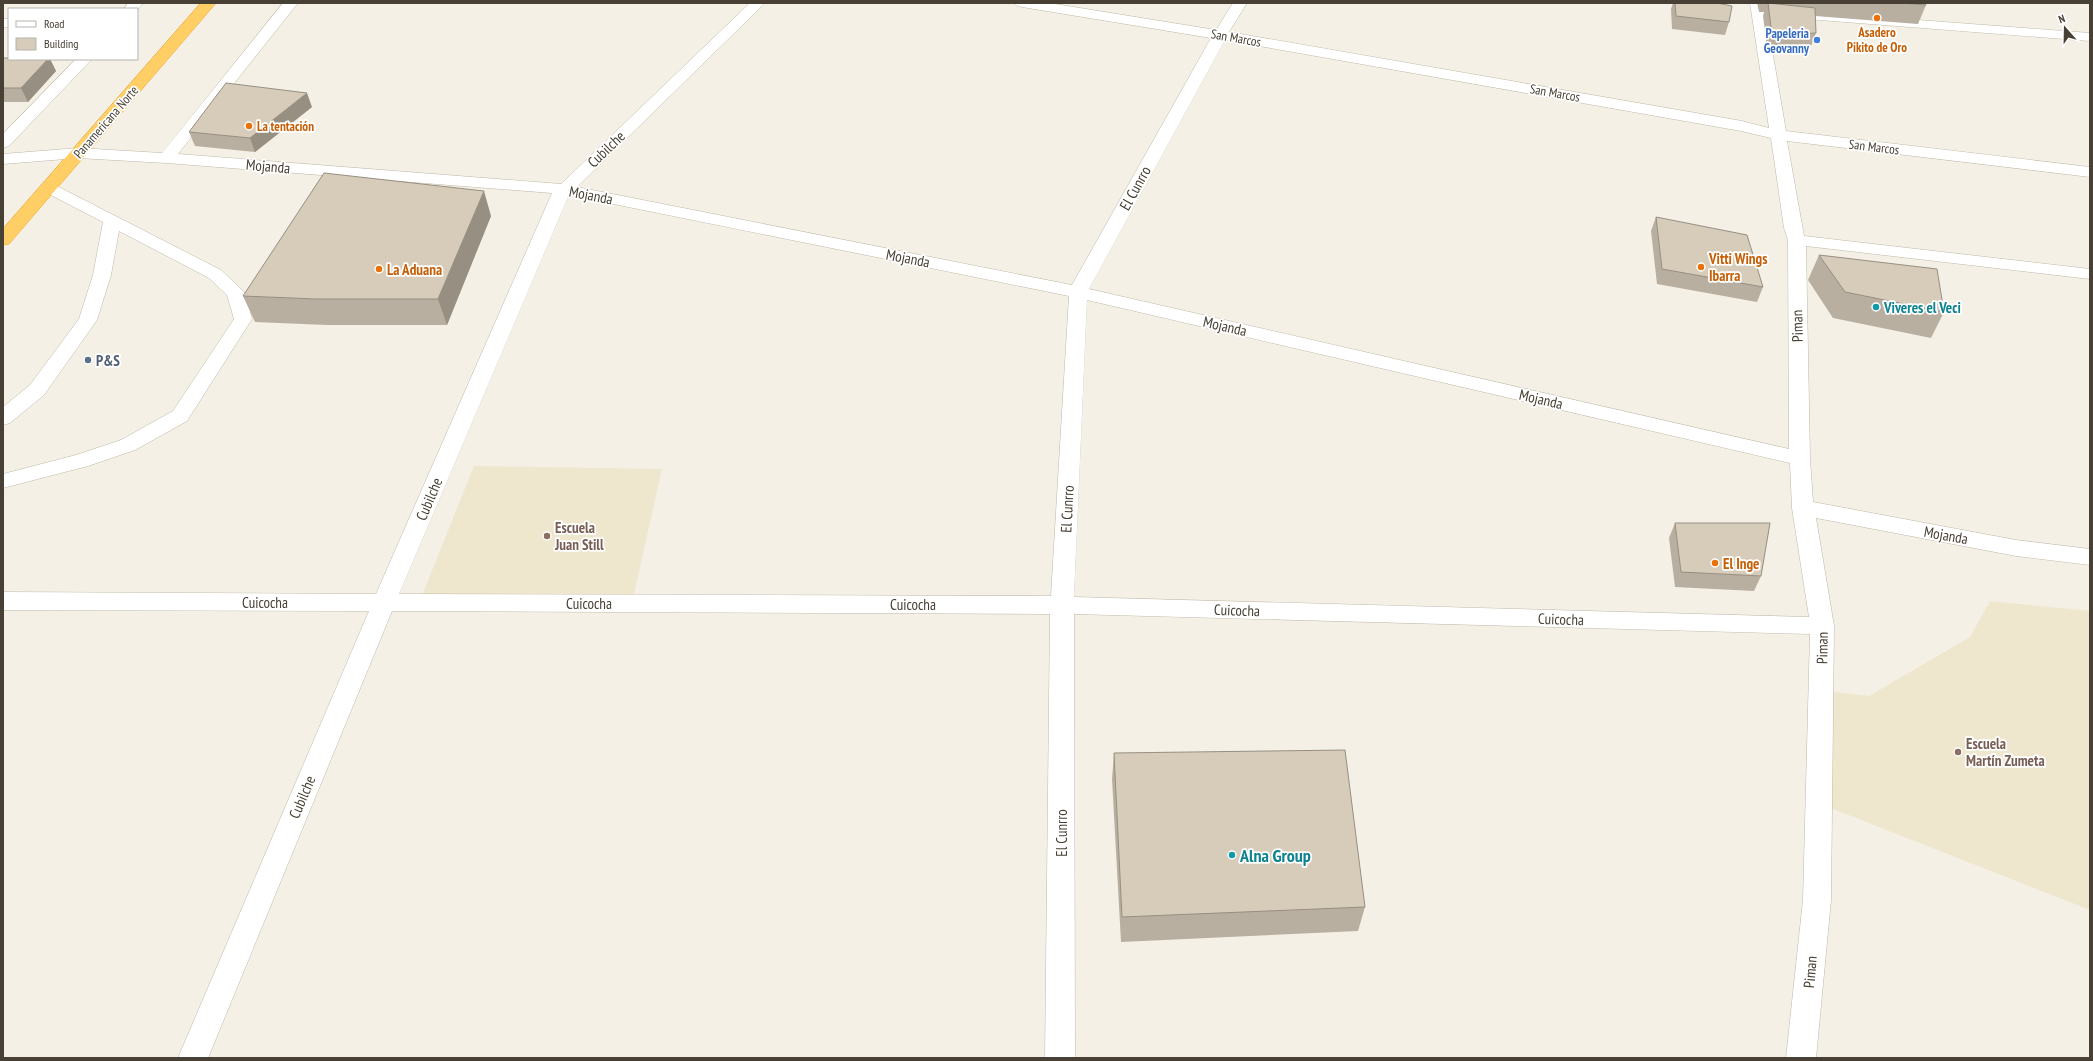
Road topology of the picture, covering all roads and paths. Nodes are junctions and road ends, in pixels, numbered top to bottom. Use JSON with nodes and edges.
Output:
{"nodes":[{"id":1,"x":209,"y":3,"type":"edge"},
{"id":2,"x":291,"y":3,"type":"edge"},
{"id":3,"x":758,"y":3,"type":"edge"},
{"id":4,"x":1022,"y":3,"type":"edge"},
{"id":5,"x":1240,"y":3,"type":"edge"},
{"id":6,"x":1758,"y":8,"type":"edge"},
{"id":7,"x":1220,"y":35,"type":"junction"},
{"id":8,"x":2090,"y":37,"type":"edge"},
{"id":9,"x":83,"y":60,"type":"edge"},
{"id":10,"x":1776,"y":136,"type":"junction"},
{"id":11,"x":3,"y":143,"type":"edge"},
{"id":12,"x":78,"y":153,"type":"junction"},
{"id":13,"x":166,"y":158,"type":"junction"},
{"id":14,"x":3,"y":159,"type":"edge"},
{"id":15,"x":2090,"y":172,"type":"edge"},
{"id":16,"x":49,"y":187,"type":"junction"},
{"id":17,"x":563,"y":189,"type":"junction"},
{"id":18,"x":112,"y":220,"type":"junction"},
{"id":19,"x":3,"y":240,"type":"edge"},
{"id":20,"x":1797,"y":240,"type":"junction"},
{"id":21,"x":2090,"y":274,"type":"edge"},
{"id":22,"x":1078,"y":292,"type":"junction"},
{"id":23,"x":3,"y":418,"type":"edge"},
{"id":24,"x":1800,"y":458,"type":"junction"},
{"id":25,"x":3,"y":481,"type":"edge"},
{"id":26,"x":1803,"y":508,"type":"junction"},
{"id":27,"x":2090,"y":557,"type":"edge"},
{"id":28,"x":3,"y":601,"type":"edge"},
{"id":29,"x":384,"y":603,"type":"junction"},
{"id":30,"x":1062,"y":605,"type":"junction"},
{"id":31,"x":1822,"y":626,"type":"junction"},
{"id":32,"x":193,"y":1058,"type":"edge"},
{"id":33,"x":1060,"y":1058,"type":"edge"},
{"id":34,"x":1801,"y":1058,"type":"edge"}],
"edges":[{"from":1,"to":12,"type":"highway","name":"Panamericana Norte"},
{"from":2,"to":13,"type":"street"},
{"from":3,"to":17,"type":"street","name":"Cubilche"},
{"from":4,"to":7,"type":"street","name":"San Marcos"},
{"from":5,"to":7,"type":"street","name":"El Cunrro"},
{"from":6,"to":8,"type":"street"},
{"from":6,"to":10,"type":"street","name":"Piman"},
{"from":7,"to":10,"type":"street","name":"San Marcos"},
{"from":7,"to":22,"type":"street","name":"El Cunrro"},
{"from":9,"to":11,"type":"street"},
{"from":10,"to":15,"type":"street","name":"San Marcos"},
{"from":10,"to":20,"type":"street","name":"Piman"},
{"from":12,"to":13,"type":"street","name":"Mojanda"},
{"from":12,"to":14,"type":"street","name":"Mojanda"},
{"from":12,"to":16,"type":"highway","name":"Panamericana Norte"},
{"from":13,"to":17,"type":"street","name":"Mojanda"},
{"from":16,"to":18,"type":"street"},
{"from":16,"to":19,"type":"highway","name":"Panamericana Norte"},
{"from":17,"to":22,"type":"street","name":"Mojanda"},
{"from":17,"to":29,"type":"street","name":"Cubilche"},
{"from":18,"to":23,"type":"street"},
{"from":18,"to":25,"type":"street"},
{"from":20,"to":21,"type":"street"},
{"from":20,"to":24,"type":"street","name":"Piman"},
{"from":22,"to":24,"type":"street","name":"Mojanda"},
{"from":22,"to":30,"type":"street","name":"El Cunrro"},
{"from":24,"to":26,"type":"street","name":"Piman"},
{"from":26,"to":27,"type":"street","name":"Mojanda"},
{"from":26,"to":31,"type":"street","name":"Piman"},
{"from":28,"to":29,"type":"street","name":"Cuicocha"},
{"from":29,"to":30,"type":"street","name":"Cuicocha"},
{"from":29,"to":32,"type":"street","name":"Cubilche"},
{"from":30,"to":31,"type":"street","name":"Cuicocha"},
{"from":30,"to":33,"type":"street","name":"El Cunrro"},
{"from":31,"to":34,"type":"street","name":"Piman"}]}
